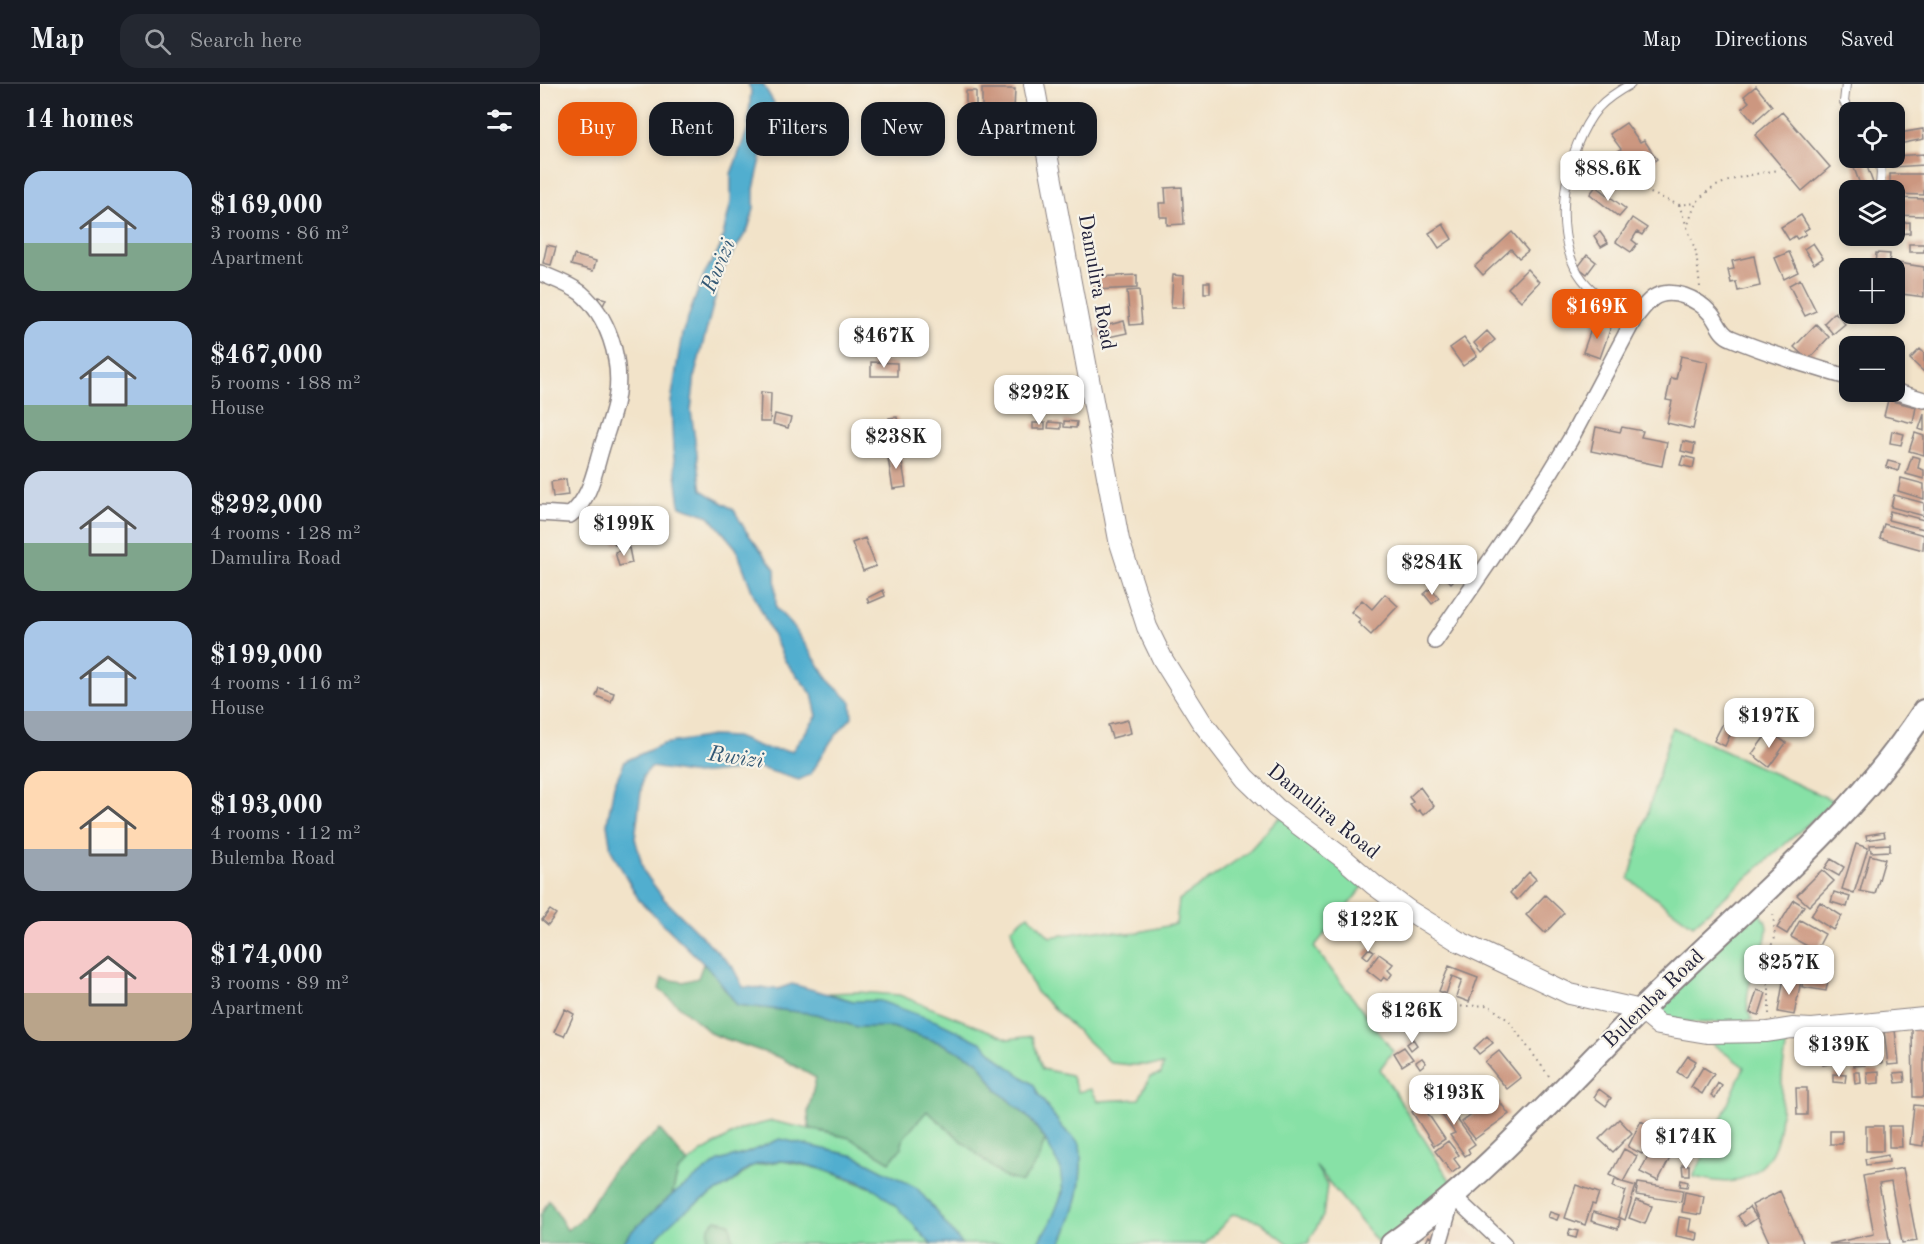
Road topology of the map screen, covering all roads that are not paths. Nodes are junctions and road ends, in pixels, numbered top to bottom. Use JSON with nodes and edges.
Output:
{"nodes":[{"id":1,"x":1034,"y":84,"type":"edge"},
{"id":2,"x":1631,"y":84,"type":"edge"},
{"id":3,"x":1846,"y":84,"type":"edge"},
{"id":4,"x":1844,"y":102,"type":"edge"},
{"id":5,"x":540,"y":273,"type":"edge"},
{"id":6,"x":1635,"y":319,"type":"junction"},
{"id":7,"x":1839,"y":375,"type":"edge"},
{"id":8,"x":1905,"y":394,"type":"edge"},
{"id":9,"x":1924,"y":400,"type":"edge"},
{"id":10,"x":540,"y":513,"type":"edge"},
{"id":11,"x":1435,"y":641,"type":"dead end"},
{"id":12,"x":1924,"y":711,"type":"edge"},
{"id":13,"x":1641,"y":1010,"type":"junction"},
{"id":14,"x":1924,"y":1018,"type":"edge"},
{"id":15,"x":1453,"y":1196,"type":"junction"},
{"id":16,"x":1392,"y":1244,"type":"edge"},
{"id":17,"x":1440,"y":1244,"type":"edge"},
{"id":18,"x":1504,"y":1244,"type":"edge"}],
"edges":[{"from":1,"to":13,"type":"street","name":"Damulira Road"},
{"from":2,"to":6,"type":"lane"},
{"from":3,"to":4,"type":"lane"},
{"from":5,"to":10,"type":"street"},
{"from":6,"to":7,"type":"street"},
{"from":6,"to":11,"type":"street"},
{"from":8,"to":9,"type":"street"},
{"from":12,"to":13,"type":"main road","name":"Bulemba Road"},
{"from":13,"to":14,"type":"street","name":"Damulira Road"},
{"from":13,"to":15,"type":"main road","name":"Bulemba Road"},
{"from":15,"to":16,"type":"main road","name":"Bulemba Road"},
{"from":15,"to":17,"type":"street"},
{"from":15,"to":18,"type":"street"}]}
